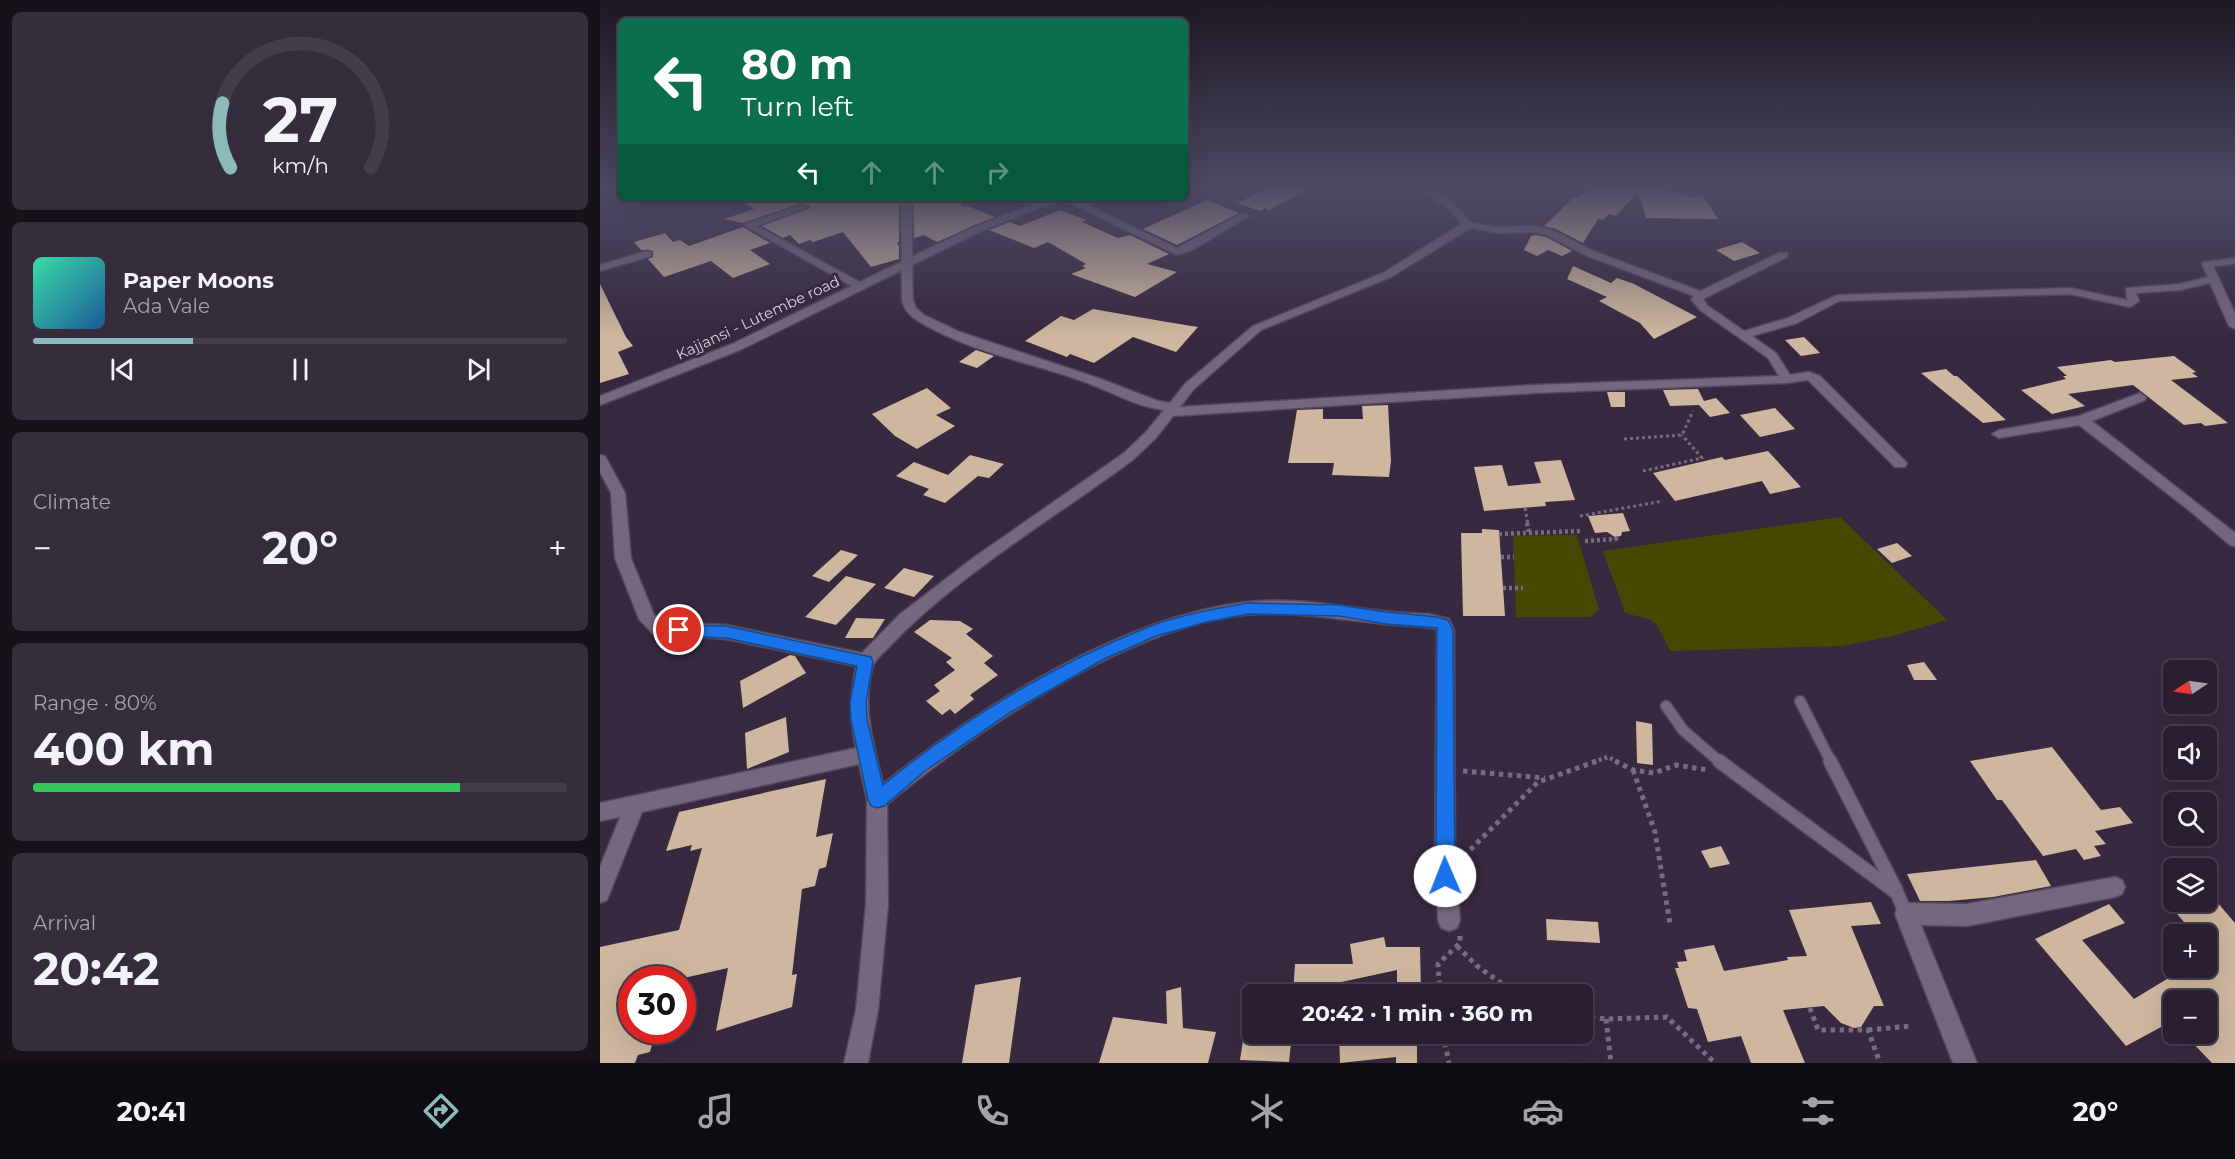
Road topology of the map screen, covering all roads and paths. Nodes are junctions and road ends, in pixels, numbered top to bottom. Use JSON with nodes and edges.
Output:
{"nodes":[{"id":1,"x":769,"y":237,"type":"edge"},
{"id":2,"x":907,"y":237,"type":"edge"},
{"id":3,"x":962,"y":237,"type":"edge"},
{"id":4,"x":1145,"y":237,"type":"edge"},
{"id":5,"x":1208,"y":237,"type":"edge"},
{"id":6,"x":1449,"y":237,"type":"edge"},
{"id":7,"x":1555,"y":237,"type":"edge"},
{"id":8,"x":647,"y":254,"type":"dead end"},
{"id":9,"x":1783,"y":255,"type":"dead end"},
{"id":10,"x":2235,"y":261,"type":"edge"},
{"id":11,"x":908,"y":265,"type":"junction"},
{"id":12,"x":600,"y":268,"type":"edge"},
{"id":13,"x":2214,"y":279,"type":"junction"},
{"id":14,"x":861,"y":287,"type":"junction"},
{"id":15,"x":1701,"y":295,"type":"junction"},
{"id":16,"x":2235,"y":326,"type":"edge"},
{"id":17,"x":1744,"y":335,"type":"junction"},
{"id":18,"x":1787,"y":379,"type":"junction"},
{"id":19,"x":2139,"y":397,"type":"dead end"},
{"id":20,"x":600,"y":401,"type":"edge"},
{"id":21,"x":1170,"y":410,"type":"junction"},
{"id":22,"x":1693,"y":411,"type":"dead end"},
{"id":23,"x":2082,"y":420,"type":"junction"},
{"id":24,"x":2000,"y":434,"type":"dead end"},
{"id":25,"x":1682,"y":435,"type":"junction"},
{"id":26,"x":1624,"y":440,"type":"dead end"},
{"id":27,"x":600,"y":459,"type":"edge"},
{"id":28,"x":1900,"y":464,"type":"dead end"},
{"id":29,"x":1643,"y":471,"type":"dead end"},
{"id":30,"x":1663,"y":501,"type":"dead end"},
{"id":31,"x":1525,"y":508,"type":"dead end"},
{"id":32,"x":1580,"y":516,"type":"dead end"},
{"id":33,"x":1582,"y":531,"type":"dead end"},
{"id":34,"x":1528,"y":533,"type":"junction"},
{"id":35,"x":1499,"y":534,"type":"dead end"},
{"id":36,"x":1615,"y":537,"type":"dead end"},
{"id":37,"x":1585,"y":540,"type":"dead end"},
{"id":38,"x":2235,"y":541,"type":"edge"},
{"id":39,"x":1501,"y":557,"type":"dead end"},
{"id":40,"x":1514,"y":557,"type":"dead end"},
{"id":41,"x":1503,"y":588,"type":"dead end"},
{"id":42,"x":1523,"y":588,"type":"dead end"},
{"id":43,"x":866,"y":662,"type":"junction"},
{"id":44,"x":1800,"y":701,"type":"dead end"},
{"id":45,"x":1666,"y":706,"type":"dead end"},
{"id":46,"x":866,"y":753,"type":"junction"},
{"id":47,"x":1445,"y":768,"type":"junction"},
{"id":48,"x":1633,"y":770,"type":"junction"},
{"id":49,"x":1734,"y":774,"type":"junction"},
{"id":50,"x":1548,"y":778,"type":"junction"},
{"id":51,"x":877,"y":800,"type":"junction"},
{"id":52,"x":635,"y":805,"type":"junction"},
{"id":53,"x":600,"y":812,"type":"edge"},
{"id":54,"x":1445,"y":876,"type":"junction"},
{"id":55,"x":2115,"y":887,"type":"dead end"},
{"id":56,"x":600,"y":893,"type":"edge"},
{"id":57,"x":1897,"y":893,"type":"junction"},
{"id":58,"x":1906,"y":914,"type":"junction"},
{"id":59,"x":1449,"y":920,"type":"joint"},
{"id":60,"x":1670,"y":924,"type":"dead end"},
{"id":61,"x":1457,"y":946,"type":"junction"},
{"id":62,"x":1439,"y":984,"type":"edge"},
{"id":63,"x":1503,"y":984,"type":"edge"},
{"id":64,"x":1810,"y":1008,"type":"dead end"},
{"id":65,"x":1593,"y":1017,"type":"edge"},
{"id":66,"x":1606,"y":1019,"type":"junction"},
{"id":67,"x":1911,"y":1026,"type":"dead end"},
{"id":68,"x":1868,"y":1030,"type":"junction"},
{"id":69,"x":1443,"y":1044,"type":"edge"},
{"id":70,"x":855,"y":1063,"type":"edge"},
{"id":71,"x":1449,"y":1063,"type":"edge"},
{"id":72,"x":1611,"y":1063,"type":"edge"},
{"id":73,"x":1715,"y":1063,"type":"edge"},
{"id":74,"x":1880,"y":1063,"type":"edge"},
{"id":75,"x":1965,"y":1063,"type":"edge"}],
"edges":[{"from":1,"to":14,"type":"street"},
{"from":2,"to":11,"type":"street"},
{"from":3,"to":11,"type":"street","name":"Kajjansi - Lutembe road"},
{"from":4,"to":5,"type":"street"},
{"from":6,"to":21,"type":"street"},
{"from":7,"to":15,"type":"street"},
{"from":8,"to":12,"type":"street"},
{"from":9,"to":15,"type":"street"},
{"from":10,"to":13,"type":"street"},
{"from":11,"to":14,"type":"street","name":"Kajjansi - Lutembe road"},
{"from":11,"to":21,"type":"street"},
{"from":13,"to":16,"type":"street"},
{"from":13,"to":17,"type":"street"},
{"from":14,"to":20,"type":"street","name":"Kajjansi - Lutembe road"},
{"from":15,"to":17,"type":"street"},
{"from":17,"to":18,"type":"street"},
{"from":18,"to":21,"type":"street"},
{"from":18,"to":28,"type":"street"},
{"from":19,"to":23,"type":"street"},
{"from":21,"to":43,"type":"street"},
{"from":22,"to":25,"type":"path"},
{"from":23,"to":24,"type":"street"},
{"from":23,"to":38,"type":"street"},
{"from":25,"to":26,"type":"path"},
{"from":25,"to":29,"type":"path"},
{"from":27,"to":43,"type":"street"},
{"from":30,"to":32,"type":"path"},
{"from":31,"to":34,"type":"path"},
{"from":33,"to":34,"type":"path"},
{"from":34,"to":35,"type":"path"},
{"from":36,"to":37,"type":"path"},
{"from":39,"to":40,"type":"path"},
{"from":41,"to":42,"type":"path"},
{"from":43,"to":46,"type":"street"},
{"from":44,"to":57,"type":"lane"},
{"from":45,"to":49,"type":"lane"},
{"from":46,"to":51,"type":"street"},
{"from":46,"to":52,"type":"street"},
{"from":47,"to":50,"type":"path"},
{"from":47,"to":51,"type":"street"},
{"from":47,"to":54,"type":"street"},
{"from":48,"to":49,"type":"path"},
{"from":48,"to":50,"type":"path"},
{"from":48,"to":60,"type":"path"},
{"from":49,"to":57,"type":"lane"},
{"from":50,"to":54,"type":"path"},
{"from":51,"to":70,"type":"street"},
{"from":52,"to":53,"type":"street"},
{"from":52,"to":56,"type":"street"},
{"from":54,"to":59,"type":"street"},
{"from":55,"to":58,"type":"street"},
{"from":57,"to":58,"type":"lane"},
{"from":58,"to":75,"type":"street"},
{"from":59,"to":61,"type":"path"},
{"from":61,"to":62,"type":"path"},
{"from":61,"to":63,"type":"path"},
{"from":64,"to":68,"type":"path"},
{"from":65,"to":66,"type":"path"},
{"from":66,"to":72,"type":"path"},
{"from":66,"to":73,"type":"path"},
{"from":67,"to":68,"type":"path"},
{"from":68,"to":74,"type":"path"},
{"from":69,"to":71,"type":"path"}]}
